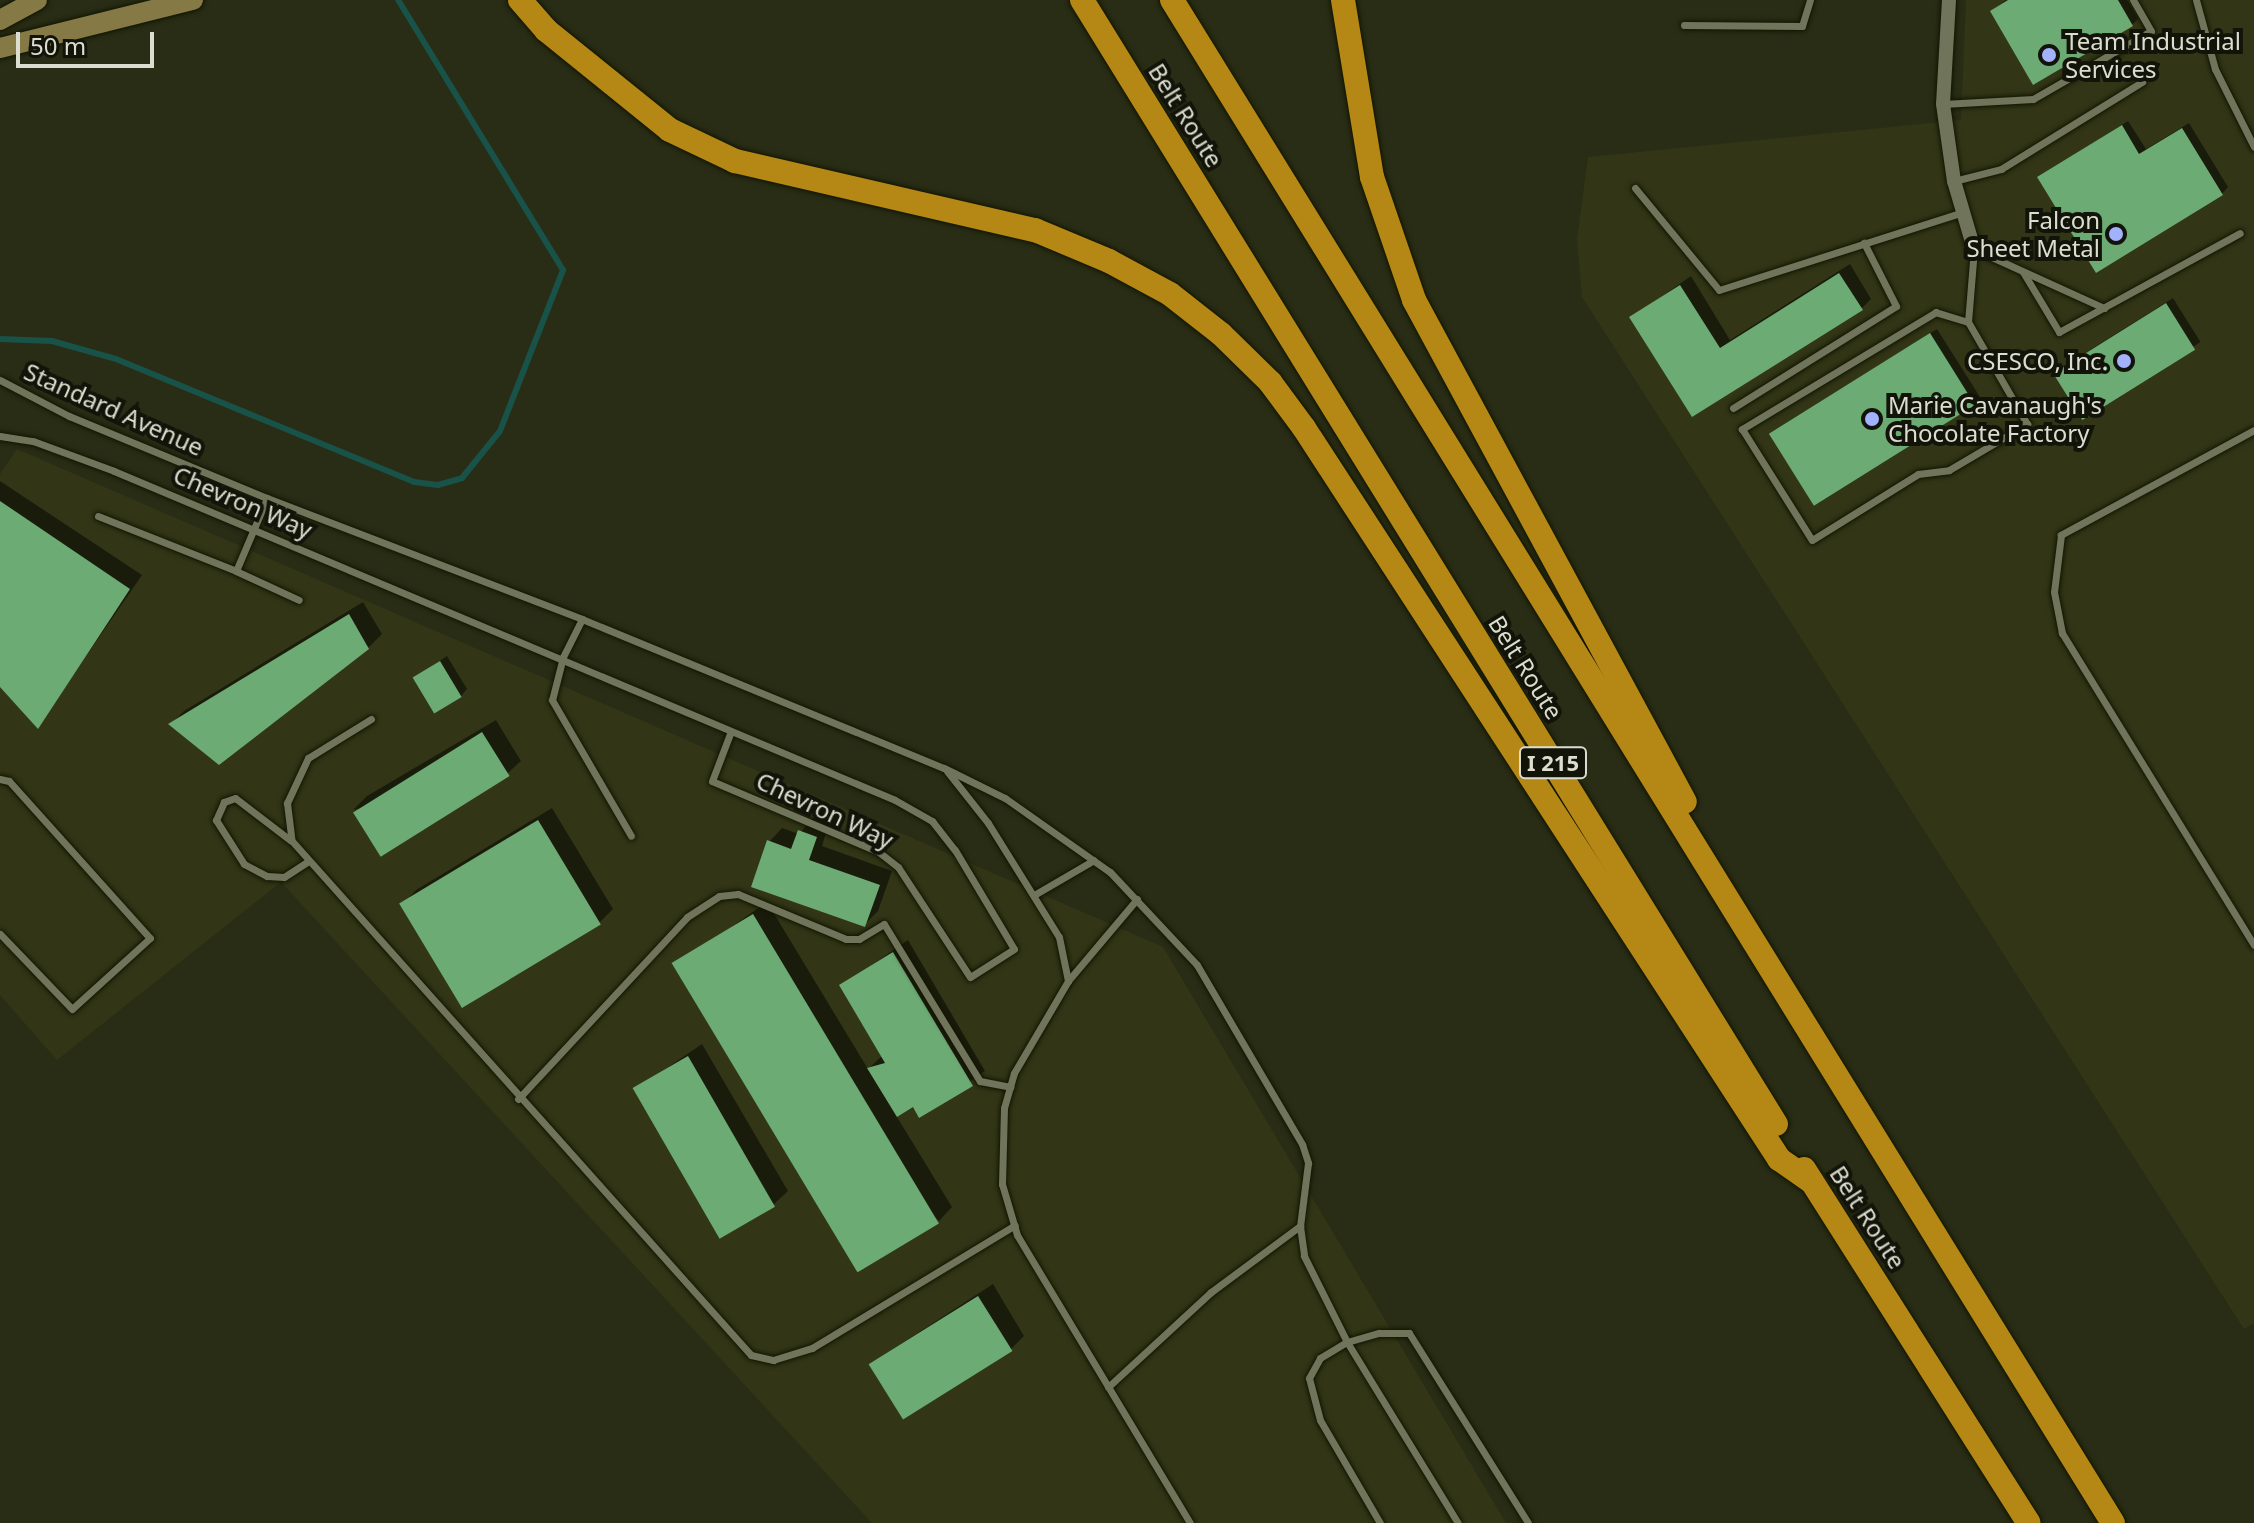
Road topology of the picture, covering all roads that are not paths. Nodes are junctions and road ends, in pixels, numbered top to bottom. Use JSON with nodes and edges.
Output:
{"nodes":[{"id":1,"x":37,"y":0,"type":"edge"},
{"id":2,"x":193,"y":0,"type":"edge"},
{"id":3,"x":520,"y":0,"type":"edge"},
{"id":4,"x":542,"y":0,"type":"edge"},
{"id":5,"x":1082,"y":0,"type":"edge"},
{"id":6,"x":1172,"y":0,"type":"edge"},
{"id":7,"x":1343,"y":0,"type":"edge"},
{"id":8,"x":1810,"y":0,"type":"edge"},
{"id":9,"x":1949,"y":0,"type":"edge"},
{"id":10,"x":2133,"y":0,"type":"edge"},
{"id":11,"x":2196,"y":0,"type":"edge"},
{"id":12,"x":0,"y":20,"type":"edge"},
{"id":13,"x":1684,"y":25,"type":"dead end"},
{"id":14,"x":0,"y":48,"type":"edge"},
{"id":15,"x":588,"y":64,"type":"junction"},
{"id":16,"x":2142,"y":82,"type":"dead end"},
{"id":17,"x":1943,"y":104,"type":"junction"},
{"id":18,"x":2254,"y":147,"type":"edge"},
{"id":19,"x":1954,"y":181,"type":"junction"},
{"id":20,"x":1635,"y":188,"type":"dead end"},
{"id":21,"x":1963,"y":212,"type":"junction"},
{"id":22,"x":2240,"y":233,"type":"dead end"},
{"id":23,"x":1864,"y":243,"type":"junction"},
{"id":24,"x":1974,"y":249,"type":"junction"},
{"id":25,"x":2022,"y":270,"type":"junction"},
{"id":26,"x":2104,"y":308,"type":"junction"},
{"id":27,"x":1968,"y":322,"type":"junction"},
{"id":28,"x":0,"y":380,"type":"edge"},
{"id":29,"x":1733,"y":408,"type":"dead end"},
{"id":30,"x":2254,"y":430,"type":"edge"},
{"id":31,"x":0,"y":436,"type":"edge"},
{"id":32,"x":267,"y":498,"type":"junction"},
{"id":33,"x":98,"y":516,"type":"dead end"},
{"id":34,"x":255,"y":529,"type":"junction"},
{"id":35,"x":236,"y":571,"type":"junction"},
{"id":36,"x":299,"y":600,"type":"dead end"},
{"id":37,"x":582,"y":619,"type":"junction"},
{"id":38,"x":563,"y":657,"type":"junction"},
{"id":39,"x":371,"y":719,"type":"dead end"},
{"id":40,"x":731,"y":731,"type":"junction"},
{"id":41,"x":944,"y":768,"type":"junction"},
{"id":42,"x":0,"y":779,"type":"edge"},
{"id":43,"x":631,"y":836,"type":"dead end"},
{"id":44,"x":292,"y":841,"type":"junction"},
{"id":45,"x":1094,"y":860,"type":"junction"},
{"id":46,"x":307,"y":862,"type":"junction"},
{"id":47,"x":1034,"y":895,"type":"junction"},
{"id":48,"x":1137,"y":899,"type":"junction"},
{"id":49,"x":0,"y":934,"type":"edge"},
{"id":50,"x":1753,"y":941,"type":"junction"},
{"id":51,"x":2254,"y":945,"type":"edge"},
{"id":52,"x":1068,"y":981,"type":"junction"},
{"id":53,"x":1010,"y":1087,"type":"junction"},
{"id":54,"x":518,"y":1099,"type":"junction"},
{"id":55,"x":1812,"y":1182,"type":"junction"},
{"id":56,"x":1015,"y":1225,"type":"junction"},
{"id":57,"x":1300,"y":1226,"type":"junction"},
{"id":58,"x":1347,"y":1342,"type":"junction"},
{"id":59,"x":1108,"y":1387,"type":"junction"},
{"id":60,"x":1190,"y":1523,"type":"edge"},
{"id":61,"x":1380,"y":1523,"type":"edge"},
{"id":62,"x":1458,"y":1523,"type":"edge"},
{"id":63,"x":1528,"y":1523,"type":"edge"},
{"id":64,"x":2029,"y":1523,"type":"edge"},
{"id":65,"x":2113,"y":1523,"type":"edge"}],
"edges":[{"from":1,"to":12,"type":"main road"},
{"from":2,"to":14,"type":"main road"},
{"from":3,"to":15,"type":"highway"},
{"from":4,"to":15,"type":"highway"},
{"from":5,"to":55,"type":"highway","name":"Belt Route","number":"I 215"},
{"from":6,"to":50,"type":"highway","name":"Belt Route"},
{"from":7,"to":50,"type":"highway"},
{"from":8,"to":13,"type":"lane"},
{"from":9,"to":17,"type":"street"},
{"from":10,"to":17,"type":"lane"},
{"from":11,"to":18,"type":"lane"},
{"from":15,"to":55,"type":"highway"},
{"from":16,"to":19,"type":"lane"},
{"from":17,"to":19,"type":"street"},
{"from":19,"to":21,"type":"street"},
{"from":20,"to":23,"type":"lane"},
{"from":21,"to":23,"type":"lane"},
{"from":21,"to":24,"type":"street"},
{"from":22,"to":26,"type":"lane"},
{"from":23,"to":29,"type":"lane"},
{"from":24,"to":25,"type":"lane"},
{"from":24,"to":27,"type":"lane"},
{"from":25,"to":26,"type":"lane"},
{"from":25,"to":26,"type":"lane"},
{"from":27,"to":27,"type":"lane"},
{"from":28,"to":32,"type":"lane","name":"Standard Avenue"},
{"from":30,"to":51,"type":"lane"},
{"from":31,"to":34,"type":"lane","name":"Chevron Way"},
{"from":32,"to":34,"type":"lane"},
{"from":32,"to":37,"type":"lane","name":"Standard Avenue"},
{"from":33,"to":35,"type":"lane"},
{"from":34,"to":35,"type":"lane"},
{"from":34,"to":38,"type":"lane","name":"Chevron Way"},
{"from":35,"to":36,"type":"lane"},
{"from":37,"to":38,"type":"lane"},
{"from":37,"to":41,"type":"lane","name":"Standard Avenue"},
{"from":38,"to":40,"type":"lane","name":"Chevron Way"},
{"from":38,"to":43,"type":"lane"},
{"from":39,"to":44,"type":"lane"},
{"from":40,"to":40,"type":"lane","name":"Chevron Way"},
{"from":41,"to":45,"type":"lane","name":"Standard Avenue"},
{"from":41,"to":47,"type":"lane"},
{"from":42,"to":49,"type":"lane"},
{"from":44,"to":46,"type":"lane"},
{"from":44,"to":46,"type":"lane"},
{"from":45,"to":47,"type":"lane"},
{"from":45,"to":48,"type":"lane","name":"Standard Avenue"},
{"from":46,"to":54,"type":"lane"},
{"from":47,"to":52,"type":"lane"},
{"from":48,"to":52,"type":"lane"},
{"from":48,"to":57,"type":"lane","name":"Standard Avenue"},
{"from":50,"to":65,"type":"highway","name":"Belt Route"},
{"from":52,"to":53,"type":"lane"},
{"from":53,"to":54,"type":"lane"},
{"from":53,"to":56,"type":"lane"},
{"from":54,"to":56,"type":"lane"},
{"from":55,"to":64,"type":"highway","name":"Belt Route","number":"I 215"},
{"from":56,"to":59,"type":"lane"},
{"from":57,"to":58,"type":"lane"},
{"from":57,"to":59,"type":"lane"},
{"from":58,"to":61,"type":"lane"},
{"from":58,"to":62,"type":"lane"},
{"from":58,"to":63,"type":"lane"},
{"from":59,"to":60,"type":"lane"}]}
